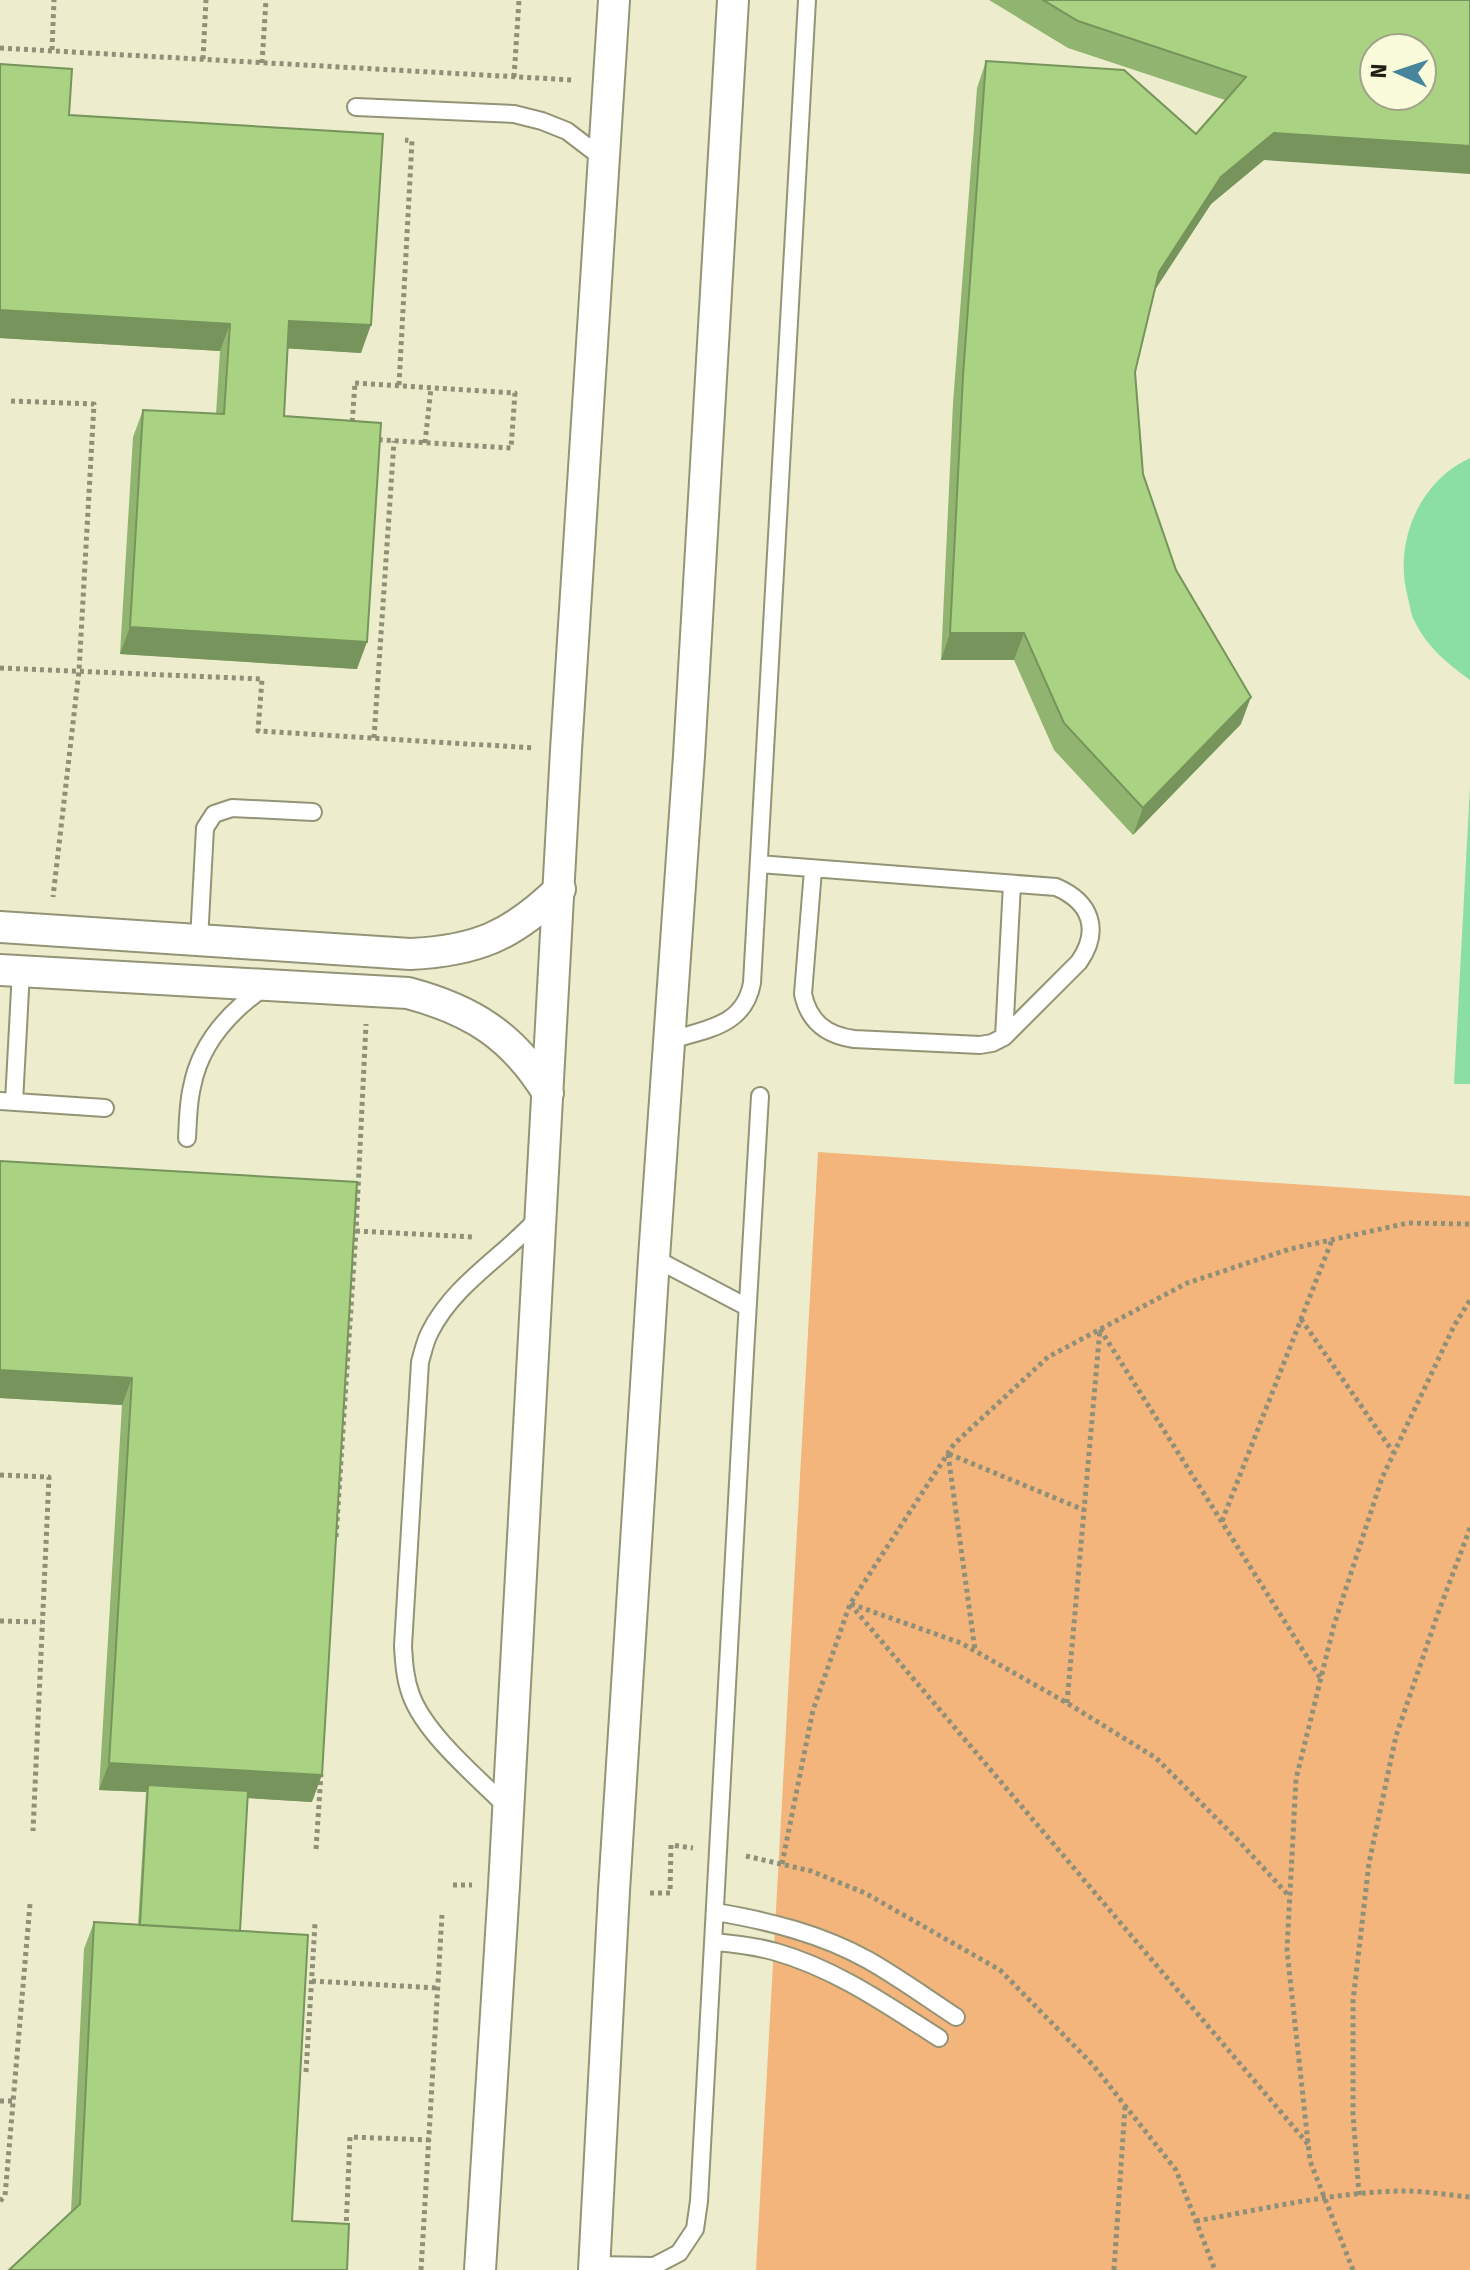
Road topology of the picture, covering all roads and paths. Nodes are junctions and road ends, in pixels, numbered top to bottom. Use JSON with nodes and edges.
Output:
{"nodes":[{"id":1,"x":54,"y":0,"type":"edge"},
{"id":2,"x":206,"y":0,"type":"edge"},
{"id":3,"x":266,"y":0,"type":"edge"},
{"id":4,"x":519,"y":0,"type":"edge"},
{"id":5,"x":614,"y":0,"type":"edge"},
{"id":6,"x":733,"y":0,"type":"edge"},
{"id":7,"x":807,"y":0,"type":"edge"},
{"id":8,"x":0,"y":48,"type":"edge"},
{"id":9,"x":52,"y":50,"type":"junction"},
{"id":10,"x":203,"y":59,"type":"junction"},
{"id":11,"x":262,"y":63,"type":"junction"},
{"id":12,"x":514,"y":77,"type":"junction"},
{"id":13,"x":610,"y":83,"type":"junction"},
{"id":14,"x":356,"y":107,"type":"dead end"},
{"id":15,"x":396,"y":140,"type":"dead end"},
{"id":16,"x":605,"y":160,"type":"junction"},
{"id":17,"x":399,"y":385,"type":"junction"},
{"id":18,"x":431,"y":388,"type":"junction"},
{"id":19,"x":11,"y":401,"type":"dead end"},
{"id":20,"x":394,"y":441,"type":"junction"},
{"id":21,"x":425,"y":443,"type":"junction"},
{"id":22,"x":0,"y":668,"type":"edge"},
{"id":23,"x":79,"y":671,"type":"junction"},
{"id":24,"x":374,"y":738,"type":"junction"},
{"id":25,"x":566,"y":750,"type":"junction"},
{"id":26,"x":313,"y":812,"type":"dead end"},
{"id":27,"x":759,"y":864,"type":"junction"},
{"id":28,"x":813,"y":870,"type":"junction"},
{"id":29,"x":1012,"y":884,"type":"junction"},
{"id":30,"x":560,"y":889,"type":"junction"},
{"id":31,"x":0,"y":927,"type":"edge"},
{"id":32,"x":49,"y":930,"type":"junction"},
{"id":33,"x":199,"y":940,"type":"junction"},
{"id":34,"x":10,"y":971,"type":"edge"},
{"id":35,"x":267,"y":985,"type":"junction"},
{"id":36,"x":368,"y":991,"type":"junction"},
{"id":37,"x":1004,"y":1037,"type":"junction"},
{"id":38,"x":668,"y":1041,"type":"junction"},
{"id":39,"x":548,"y":1093,"type":"junction"},
{"id":40,"x":760,"y":1096,"type":"dead end"},
{"id":41,"x":7,"y":1102,"type":"edge"},
{"id":42,"x":105,"y":1108,"type":"dead end"},
{"id":43,"x":187,"y":1138,"type":"dead end"},
{"id":44,"x":541,"y":1213,"type":"junction"},
{"id":45,"x":1470,"y":1224,"type":"edge"},
{"id":46,"x":356,"y":1231,"type":"junction"},
{"id":47,"x":519,"y":1240,"type":"junction"},
{"id":48,"x":1332,"y":1240,"type":"junction"},
{"id":49,"x":654,"y":1258,"type":"junction"},
{"id":50,"x":1470,"y":1300,"type":"edge"},
{"id":51,"x":747,"y":1307,"type":"junction"},
{"id":52,"x":1301,"y":1319,"type":"junction"},
{"id":53,"x":1100,"y":1329,"type":"junction"},
{"id":54,"x":1394,"y":1453,"type":"junction"},
{"id":55,"x":948,"y":1454,"type":"junction"},
{"id":56,"x":0,"y":1475,"type":"edge"},
{"id":57,"x":1084,"y":1510,"type":"junction"},
{"id":58,"x":1221,"y":1522,"type":"junction"},
{"id":59,"x":1470,"y":1528,"type":"edge"},
{"id":60,"x":335,"y":1548,"type":"edge"},
{"id":61,"x":850,"y":1604,"type":"junction"},
{"id":62,"x":0,"y":1621,"type":"edge"},
{"id":63,"x":42,"y":1622,"type":"junction"},
{"id":64,"x":976,"y":1651,"type":"junction"},
{"id":65,"x":1321,"y":1679,"type":"junction"},
{"id":66,"x":1067,"y":1703,"type":"junction"},
{"id":67,"x":321,"y":1770,"type":"edge"},
{"id":68,"x":508,"y":1808,"type":"junction"},
{"id":69,"x":33,"y":1831,"type":"dead end"},
{"id":70,"x":316,"y":1849,"type":"dead end"},
{"id":71,"x":782,"y":1864,"type":"dead end"},
{"id":72,"x":1290,"y":1897,"type":"junction"},
{"id":73,"x":30,"y":1904,"type":"dead end"},
{"id":74,"x":716,"y":1912,"type":"junction"},
{"id":75,"x":442,"y":1915,"type":"dead end"},
{"id":76,"x":315,"y":1924,"type":"dead end"},
{"id":77,"x":715,"y":1942,"type":"junction"},
{"id":78,"x":312,"y":1981,"type":"junction"},
{"id":79,"x":438,"y":1988,"type":"junction"},
{"id":80,"x":956,"y":2017,"type":"dead end"},
{"id":81,"x":939,"y":2038,"type":"dead end"},
{"id":82,"x":306,"y":2072,"type":"edge"},
{"id":83,"x":0,"y":2101,"type":"edge"},
{"id":84,"x":14,"y":2101,"type":"junction"},
{"id":85,"x":1125,"y":2106,"type":"dead end"},
{"id":86,"x":430,"y":2140,"type":"junction"},
{"id":87,"x":1308,"y":2145,"type":"junction"},
{"id":88,"x":1359,"y":2195,"type":"junction"},
{"id":89,"x":1470,"y":2197,"type":"edge"},
{"id":90,"x":1324,"y":2198,"type":"junction"},
{"id":91,"x":0,"y":2201,"type":"edge"},
{"id":92,"x":1196,"y":2221,"type":"dead end"},
{"id":93,"x":345,"y":2240,"type":"edge"},
{"id":94,"x":595,"y":2268,"type":"edge"},
{"id":95,"x":421,"y":2270,"type":"edge"},
{"id":96,"x":480,"y":2270,"type":"edge"},
{"id":97,"x":1114,"y":2270,"type":"edge"},
{"id":98,"x":1353,"y":2270,"type":"edge"}],
"edges":[{"from":1,"to":9,"type":"path"},
{"from":2,"to":10,"type":"path"},
{"from":3,"to":11,"type":"path"},
{"from":4,"to":12,"type":"path"},
{"from":5,"to":13,"type":"street"},
{"from":6,"to":38,"type":"street"},
{"from":7,"to":27,"type":"lane"},
{"from":8,"to":9,"type":"path"},
{"from":9,"to":10,"type":"path"},
{"from":10,"to":11,"type":"path"},
{"from":11,"to":12,"type":"path"},
{"from":12,"to":13,"type":"path"},
{"from":13,"to":16,"type":"street"},
{"from":14,"to":16,"type":"lane"},
{"from":15,"to":17,"type":"path"},
{"from":16,"to":25,"type":"street"},
{"from":17,"to":18,"type":"path"},
{"from":17,"to":20,"type":"path"},
{"from":18,"to":21,"type":"path"},
{"from":18,"to":21,"type":"path"},
{"from":19,"to":23,"type":"path"},
{"from":20,"to":21,"type":"path"},
{"from":20,"to":24,"type":"path"},
{"from":22,"to":23,"type":"path"},
{"from":23,"to":24,"type":"path"},
{"from":23,"to":32,"type":"path"},
{"from":24,"to":25,"type":"path"},
{"from":25,"to":30,"type":"street"},
{"from":26,"to":33,"type":"lane"},
{"from":27,"to":28,"type":"lane"},
{"from":27,"to":38,"type":"lane"},
{"from":28,"to":29,"type":"lane"},
{"from":28,"to":37,"type":"lane"},
{"from":29,"to":37,"type":"lane"},
{"from":29,"to":37,"type":"lane"},
{"from":30,"to":33,"type":"street"},
{"from":30,"to":39,"type":"street"},
{"from":31,"to":32,"type":"street"},
{"from":32,"to":33,"type":"street"},
{"from":34,"to":35,"type":"street"},
{"from":34,"to":41,"type":"lane"},
{"from":35,"to":36,"type":"street"},
{"from":35,"to":43,"type":"lane"},
{"from":36,"to":39,"type":"street"},
{"from":36,"to":46,"type":"path"},
{"from":38,"to":49,"type":"street"},
{"from":39,"to":44,"type":"street"},
{"from":40,"to":51,"type":"lane"},
{"from":41,"to":42,"type":"lane"},
{"from":44,"to":47,"type":"lane"},
{"from":44,"to":68,"type":"street"},
{"from":45,"to":48,"type":"path"},
{"from":46,"to":47,"type":"path"},
{"from":46,"to":60,"type":"path"},
{"from":47,"to":68,"type":"lane"},
{"from":48,"to":52,"type":"path"},
{"from":48,"to":53,"type":"path"},
{"from":49,"to":51,"type":"lane"},
{"from":49,"to":94,"type":"street"},
{"from":50,"to":54,"type":"path"},
{"from":51,"to":74,"type":"lane"},
{"from":52,"to":54,"type":"path"},
{"from":52,"to":58,"type":"path"},
{"from":53,"to":55,"type":"path"},
{"from":53,"to":57,"type":"path"},
{"from":53,"to":58,"type":"path"},
{"from":54,"to":65,"type":"path"},
{"from":55,"to":57,"type":"path"},
{"from":55,"to":61,"type":"path"},
{"from":55,"to":64,"type":"path"},
{"from":56,"to":63,"type":"path"},
{"from":57,"to":66,"type":"path"},
{"from":58,"to":65,"type":"path"},
{"from":59,"to":88,"type":"path"},
{"from":61,"to":64,"type":"path"},
{"from":61,"to":71,"type":"path"},
{"from":61,"to":87,"type":"path"},
{"from":62,"to":63,"type":"path"},
{"from":63,"to":69,"type":"path"},
{"from":64,"to":66,"type":"path"},
{"from":65,"to":72,"type":"path"},
{"from":66,"to":72,"type":"path"},
{"from":67,"to":70,"type":"path"},
{"from":68,"to":96,"type":"street"},
{"from":72,"to":87,"type":"path"},
{"from":73,"to":84,"type":"path"},
{"from":74,"to":77,"type":"lane"},
{"from":74,"to":80,"type":"lane"},
{"from":75,"to":79,"type":"path"},
{"from":76,"to":78,"type":"path"},
{"from":77,"to":81,"type":"lane"},
{"from":77,"to":94,"type":"lane"},
{"from":78,"to":79,"type":"path"},
{"from":78,"to":82,"type":"path"},
{"from":79,"to":86,"type":"path"},
{"from":83,"to":84,"type":"path"},
{"from":84,"to":91,"type":"path"},
{"from":85,"to":97,"type":"path"},
{"from":86,"to":93,"type":"path"},
{"from":86,"to":95,"type":"path"},
{"from":87,"to":90,"type":"path"},
{"from":88,"to":89,"type":"path"},
{"from":88,"to":90,"type":"path"},
{"from":90,"to":92,"type":"path"},
{"from":90,"to":98,"type":"path"}]}
